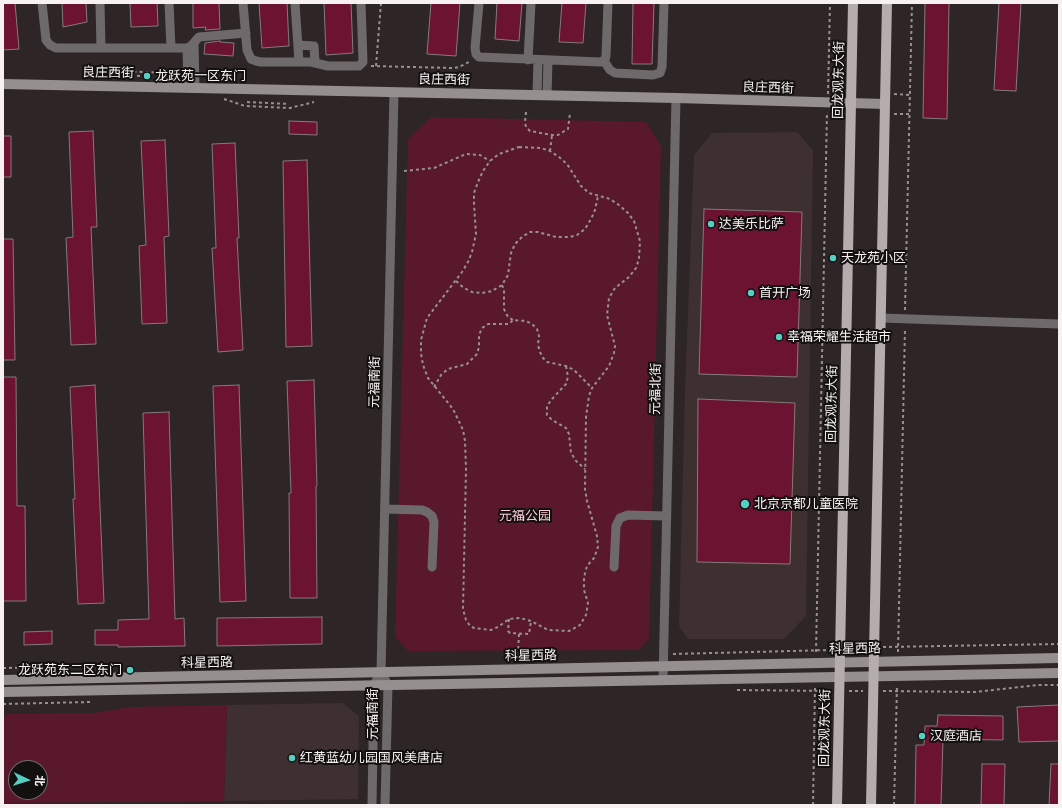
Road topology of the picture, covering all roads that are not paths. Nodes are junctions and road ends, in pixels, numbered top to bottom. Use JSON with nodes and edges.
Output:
{"nodes":[{"id":1,"x":42,"y":3,"type":"edge"},
{"id":2,"x":100,"y":3,"type":"edge"},
{"id":3,"x":169,"y":3,"type":"edge"},
{"id":4,"x":243,"y":3,"type":"edge"},
{"id":5,"x":295,"y":3,"type":"edge"},
{"id":6,"x":361,"y":3,"type":"edge"},
{"id":7,"x":479,"y":3,"type":"edge"},
{"id":8,"x":531,"y":3,"type":"edge"},
{"id":9,"x":608,"y":3,"type":"edge"},
{"id":10,"x":664,"y":3,"type":"edge"},
{"id":11,"x":853,"y":3,"type":"edge"},
{"id":12,"x":887,"y":3,"type":"edge"},
{"id":13,"x":246,"y":33,"type":"junction"},
{"id":14,"x":190,"y":45,"type":"junction"},
{"id":15,"x":298,"y":45,"type":"junction"},
{"id":16,"x":101,"y":48,"type":"junction"},
{"id":17,"x":171,"y":48,"type":"junction"},
{"id":18,"x":528,"y":60,"type":"junction"},
{"id":19,"x":538,"y":60,"type":"junction"},
{"id":20,"x":548,"y":60,"type":"junction"},
{"id":21,"x":604,"y":61,"type":"junction"},
{"id":22,"x":299,"y":62,"type":"junction"},
{"id":23,"x":315,"y":62,"type":"junction"},
{"id":24,"x":3,"y":84,"type":"edge"},
{"id":25,"x":191,"y":88,"type":"junction"},
{"id":26,"x":394,"y":92,"type":"junction"},
{"id":27,"x":542,"y":95,"type":"junction"},
{"id":28,"x":676,"y":98,"type":"junction"},
{"id":29,"x":851,"y":103,"type":"junction"},
{"id":30,"x":885,"y":104,"type":"junction"},
{"id":31,"x":881,"y":318,"type":"junction"},
{"id":32,"x":1059,"y":324,"type":"edge"},
{"id":33,"x":384,"y":509,"type":"junction"},
{"id":34,"x":666,"y":516,"type":"junction"},
{"id":35,"x":432,"y":567,"type":"dead end"},
{"id":36,"x":614,"y":567,"type":"dead end"},
{"id":37,"x":1059,"y":658,"type":"edge"},
{"id":38,"x":874,"y":662,"type":"junction"},
{"id":39,"x":840,"y":663,"type":"junction"},
{"id":40,"x":663,"y":666,"type":"junction"},
{"id":41,"x":381,"y":672,"type":"junction"},
{"id":42,"x":1059,"y":673,"type":"edge"},
{"id":43,"x":874,"y":676,"type":"junction"},
{"id":44,"x":839,"y":677,"type":"junction"},
{"id":45,"x":3,"y":680,"type":"edge"},
{"id":46,"x":663,"y":680,"type":"junction"},
{"id":47,"x":374,"y":685,"type":"junction"},
{"id":48,"x":388,"y":685,"type":"junction"},
{"id":49,"x":3,"y":692,"type":"edge"},
{"id":50,"x":372,"y":805,"type":"edge"},
{"id":51,"x":385,"y":805,"type":"edge"},
{"id":52,"x":836,"y":805,"type":"edge"},
{"id":53,"x":871,"y":805,"type":"edge"}],
"edges":[{"from":1,"to":16,"type":"street"},
{"from":2,"to":16,"type":"street"},
{"from":3,"to":17,"type":"street"},
{"from":4,"to":13,"type":"street"},
{"from":5,"to":15,"type":"street"},
{"from":6,"to":23,"type":"street"},
{"from":7,"to":18,"type":"street"},
{"from":8,"to":18,"type":"street"},
{"from":9,"to":21,"type":"street"},
{"from":10,"to":21,"type":"street"},
{"from":11,"to":29,"type":"main road","name":"回龙观东大街"},
{"from":12,"to":30,"type":"main road"},
{"from":13,"to":14,"type":"street"},
{"from":13,"to":22,"type":"street"},
{"from":14,"to":17,"type":"street"},
{"from":14,"to":25,"type":"street"},
{"from":15,"to":22,"type":"street"},
{"from":15,"to":23,"type":"street"},
{"from":16,"to":17,"type":"street"},
{"from":18,"to":19,"type":"street"},
{"from":19,"to":20,"type":"street"},
{"from":19,"to":27,"type":"street"},
{"from":20,"to":21,"type":"street"},
{"from":20,"to":27,"type":"street"},
{"from":22,"to":23,"type":"street"},
{"from":24,"to":25,"type":"street","name":"良庄西街"},
{"from":25,"to":26,"type":"street","name":"良庄西街"},
{"from":26,"to":27,"type":"street","name":"良庄西街"},
{"from":26,"to":33,"type":"street","name":"元福南街"},
{"from":27,"to":28,"type":"street","name":"良庄西街"},
{"from":28,"to":29,"type":"street","name":"良庄西街"},
{"from":28,"to":34,"type":"street","name":"元福北街"},
{"from":29,"to":30,"type":"street","name":"良庄西街"},
{"from":29,"to":39,"type":"main road","name":"回龙观东大街"},
{"from":30,"to":31,"type":"main road"},
{"from":31,"to":32,"type":"street"},
{"from":31,"to":38,"type":"main road"},
{"from":33,"to":35,"type":"street"},
{"from":33,"to":41,"type":"street","name":"元福南街"},
{"from":34,"to":36,"type":"street"},
{"from":34,"to":40,"type":"street","name":"元福北街"},
{"from":37,"to":38,"type":"street","name":"科星西路"},
{"from":38,"to":39,"type":"street","name":"科星西路"},
{"from":38,"to":43,"type":"main road"},
{"from":39,"to":40,"type":"street","name":"科星西路"},
{"from":39,"to":44,"type":"main road","name":"回龙观东大街"},
{"from":40,"to":41,"type":"street","name":"科星西路"},
{"from":40,"to":46,"type":"street","name":"元福北街"},
{"from":41,"to":45,"type":"street","name":"科星西路"},
{"from":41,"to":47,"type":"street","name":"元福南街"},
{"from":41,"to":48,"type":"street","name":"元福南街"},
{"from":42,"to":43,"type":"street","name":"科星西路"},
{"from":43,"to":44,"type":"street","name":"科星西路"},
{"from":43,"to":53,"type":"main road"},
{"from":44,"to":46,"type":"street","name":"科星西路"},
{"from":44,"to":52,"type":"main road","name":"回龙观东大街"},
{"from":46,"to":48,"type":"street","name":"科星西路"},
{"from":47,"to":48,"type":"street","name":"科星西路"},
{"from":47,"to":49,"type":"street","name":"科星西路"},
{"from":47,"to":50,"type":"street","name":"元福南街"},
{"from":48,"to":51,"type":"street","name":"元福南街"}]}
